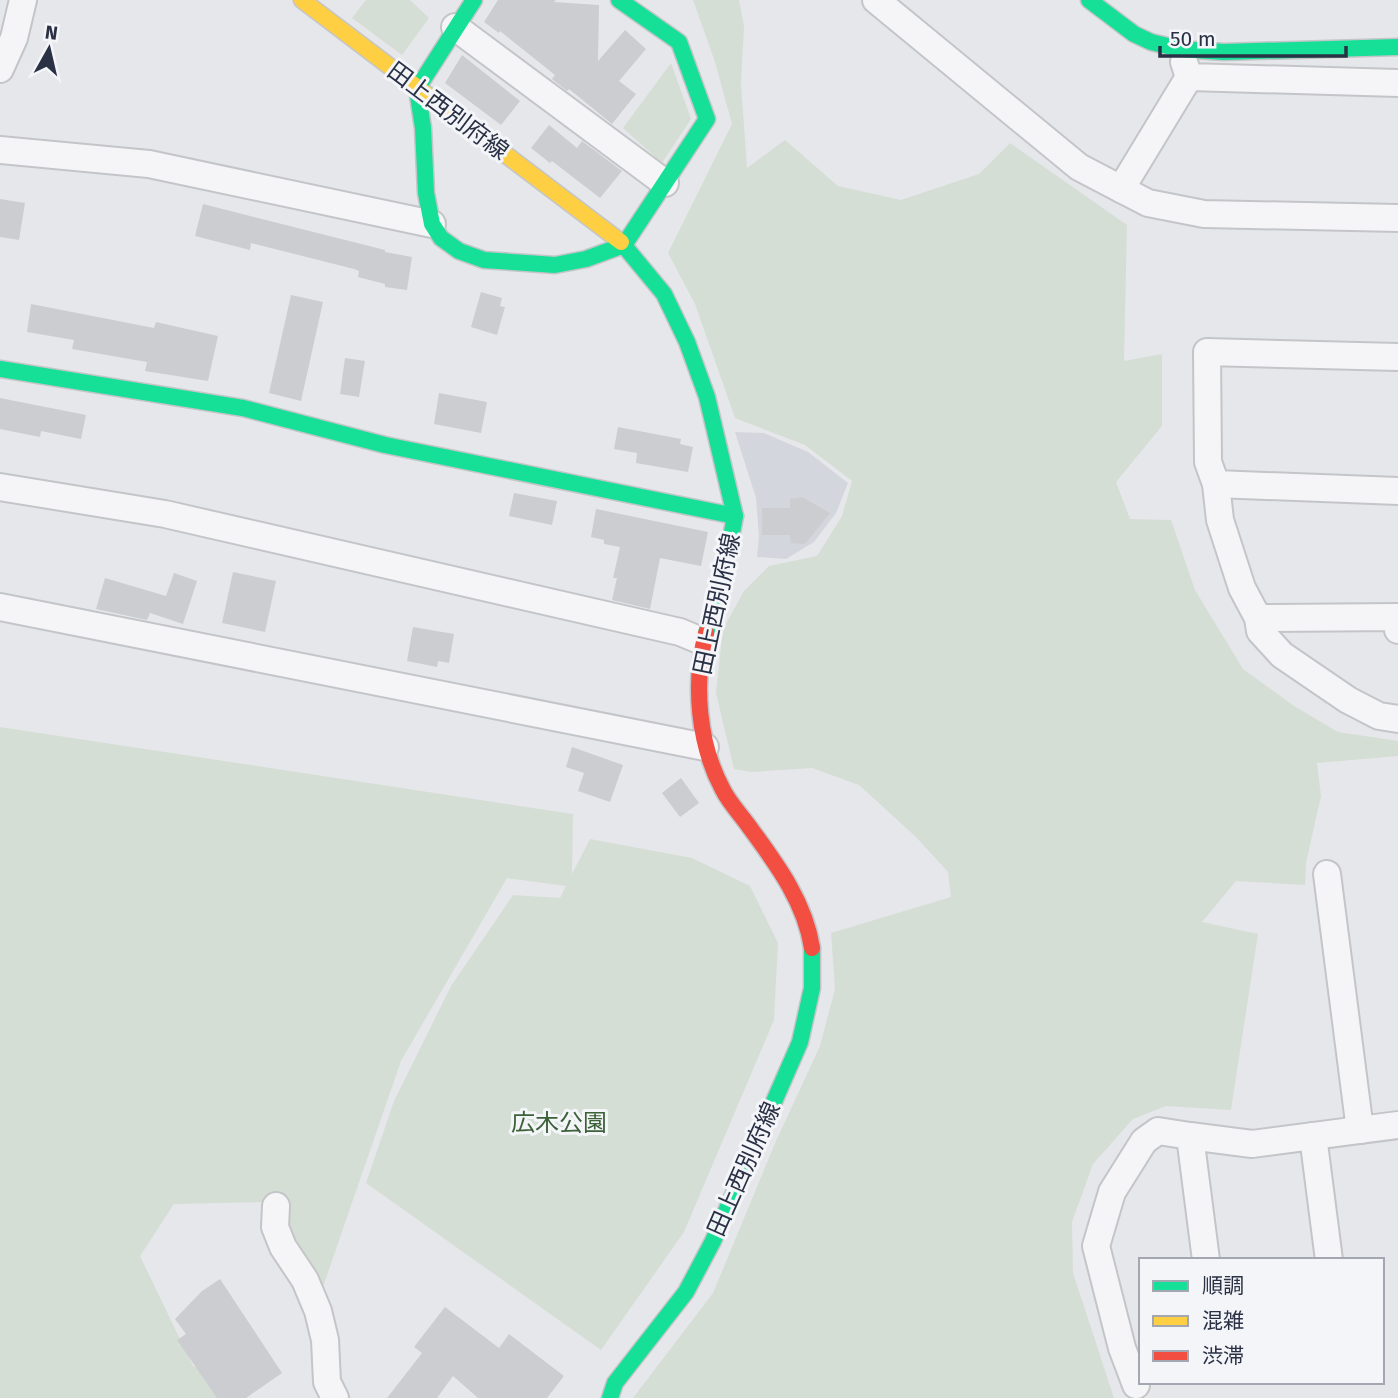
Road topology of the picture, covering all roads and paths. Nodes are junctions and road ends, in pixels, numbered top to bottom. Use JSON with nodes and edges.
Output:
{"nodes":[{"id":1,"x":23,"y":0,"type":"edge"},
{"id":2,"x":302,"y":0,"type":"edge"},
{"id":3,"x":474,"y":0,"type":"edge"},
{"id":4,"x":619,"y":0,"type":"edge"},
{"id":5,"x":876,"y":0,"type":"edge"},
{"id":6,"x":1089,"y":0,"type":"edge"},
{"id":7,"x":455,"y":27,"type":"junction"},
{"id":8,"x":1398,"y":47,"type":"edge"},
{"id":9,"x":1180,"y":49,"type":"junction"},
{"id":10,"x":0,"y":69,"type":"edge"},
{"id":11,"x":1189,"y":77,"type":"junction"},
{"id":12,"x":1398,"y":83,"type":"edge"},
{"id":13,"x":417,"y":89,"type":"junction"},
{"id":14,"x":0,"y":150,"type":"edge"},
{"id":15,"x":665,"y":183,"type":"junction"},
{"id":16,"x":1121,"y":190,"type":"junction"},
{"id":17,"x":1398,"y":218,"type":"edge"},
{"id":18,"x":432,"y":224,"type":"junction"},
{"id":19,"x":625,"y":245,"type":"junction"},
{"id":20,"x":1398,"y":357,"type":"edge"},
{"id":21,"x":0,"y":369,"type":"edge"},
{"id":22,"x":1216,"y":484,"type":"junction"},
{"id":23,"x":0,"y":486,"type":"edge"},
{"id":24,"x":1398,"y":491,"type":"edge"},
{"id":25,"x":735,"y":516,"type":"junction"},
{"id":26,"x":0,"y":607,"type":"edge"},
{"id":27,"x":1258,"y":618,"type":"junction"},
{"id":28,"x":1398,"y":630,"type":"edge"},
{"id":29,"x":704,"y":642,"type":"junction"},
{"id":30,"x":1398,"y":719,"type":"edge"},
{"id":31,"x":705,"y":747,"type":"junction"},
{"id":32,"x":1326,"y":874,"type":"dead end"},
{"id":33,"x":1398,"y":1125,"type":"edge"},
{"id":34,"x":1360,"y":1130,"type":"junction"},
{"id":35,"x":1190,"y":1136,"type":"junction"},
{"id":36,"x":1313,"y":1136,"type":"junction"},
{"id":37,"x":276,"y":1206,"type":"dead end"},
{"id":38,"x":1206,"y":1258,"type":"edge"},
{"id":39,"x":1329,"y":1258,"type":"edge"},
{"id":40,"x":1136,"y":1385,"type":"dead end"},
{"id":41,"x":335,"y":1398,"type":"edge"},
{"id":42,"x":610,"y":1398,"type":"edge"}],
"edges":[{"from":1,"to":10,"type":"street"},
{"from":2,"to":13,"type":"street","name":"田上西別府線"},
{"from":3,"to":7,"type":"street"},
{"from":4,"to":15,"type":"street"},
{"from":5,"to":16,"type":"street"},
{"from":6,"to":9,"type":"street"},
{"from":7,"to":13,"type":"street"},
{"from":7,"to":15,"type":"street"},
{"from":8,"to":9,"type":"street"},
{"from":9,"to":11,"type":"street"},
{"from":11,"to":12,"type":"street"},
{"from":11,"to":16,"type":"street"},
{"from":13,"to":18,"type":"street"},
{"from":13,"to":19,"type":"street","name":"田上西別府線"},
{"from":14,"to":18,"type":"street"},
{"from":15,"to":19,"type":"street"},
{"from":16,"to":17,"type":"street"},
{"from":18,"to":19,"type":"street"},
{"from":19,"to":25,"type":"street","name":"田上西別府線"},
{"from":20,"to":22,"type":"street"},
{"from":21,"to":25,"type":"street"},
{"from":22,"to":24,"type":"street"},
{"from":22,"to":27,"type":"street"},
{"from":23,"to":29,"type":"street"},
{"from":25,"to":29,"type":"street","name":"田上西別府線"},
{"from":26,"to":31,"type":"street"},
{"from":27,"to":28,"type":"street"},
{"from":27,"to":30,"type":"street"},
{"from":29,"to":31,"type":"street","name":"田上西別府線"},
{"from":31,"to":42,"type":"street","name":"田上西別府線"},
{"from":32,"to":34,"type":"street"},
{"from":33,"to":34,"type":"street"},
{"from":34,"to":36,"type":"street"},
{"from":35,"to":36,"type":"street"},
{"from":35,"to":38,"type":"street"},
{"from":35,"to":40,"type":"street"},
{"from":36,"to":39,"type":"street"},
{"from":37,"to":41,"type":"street"}]}
